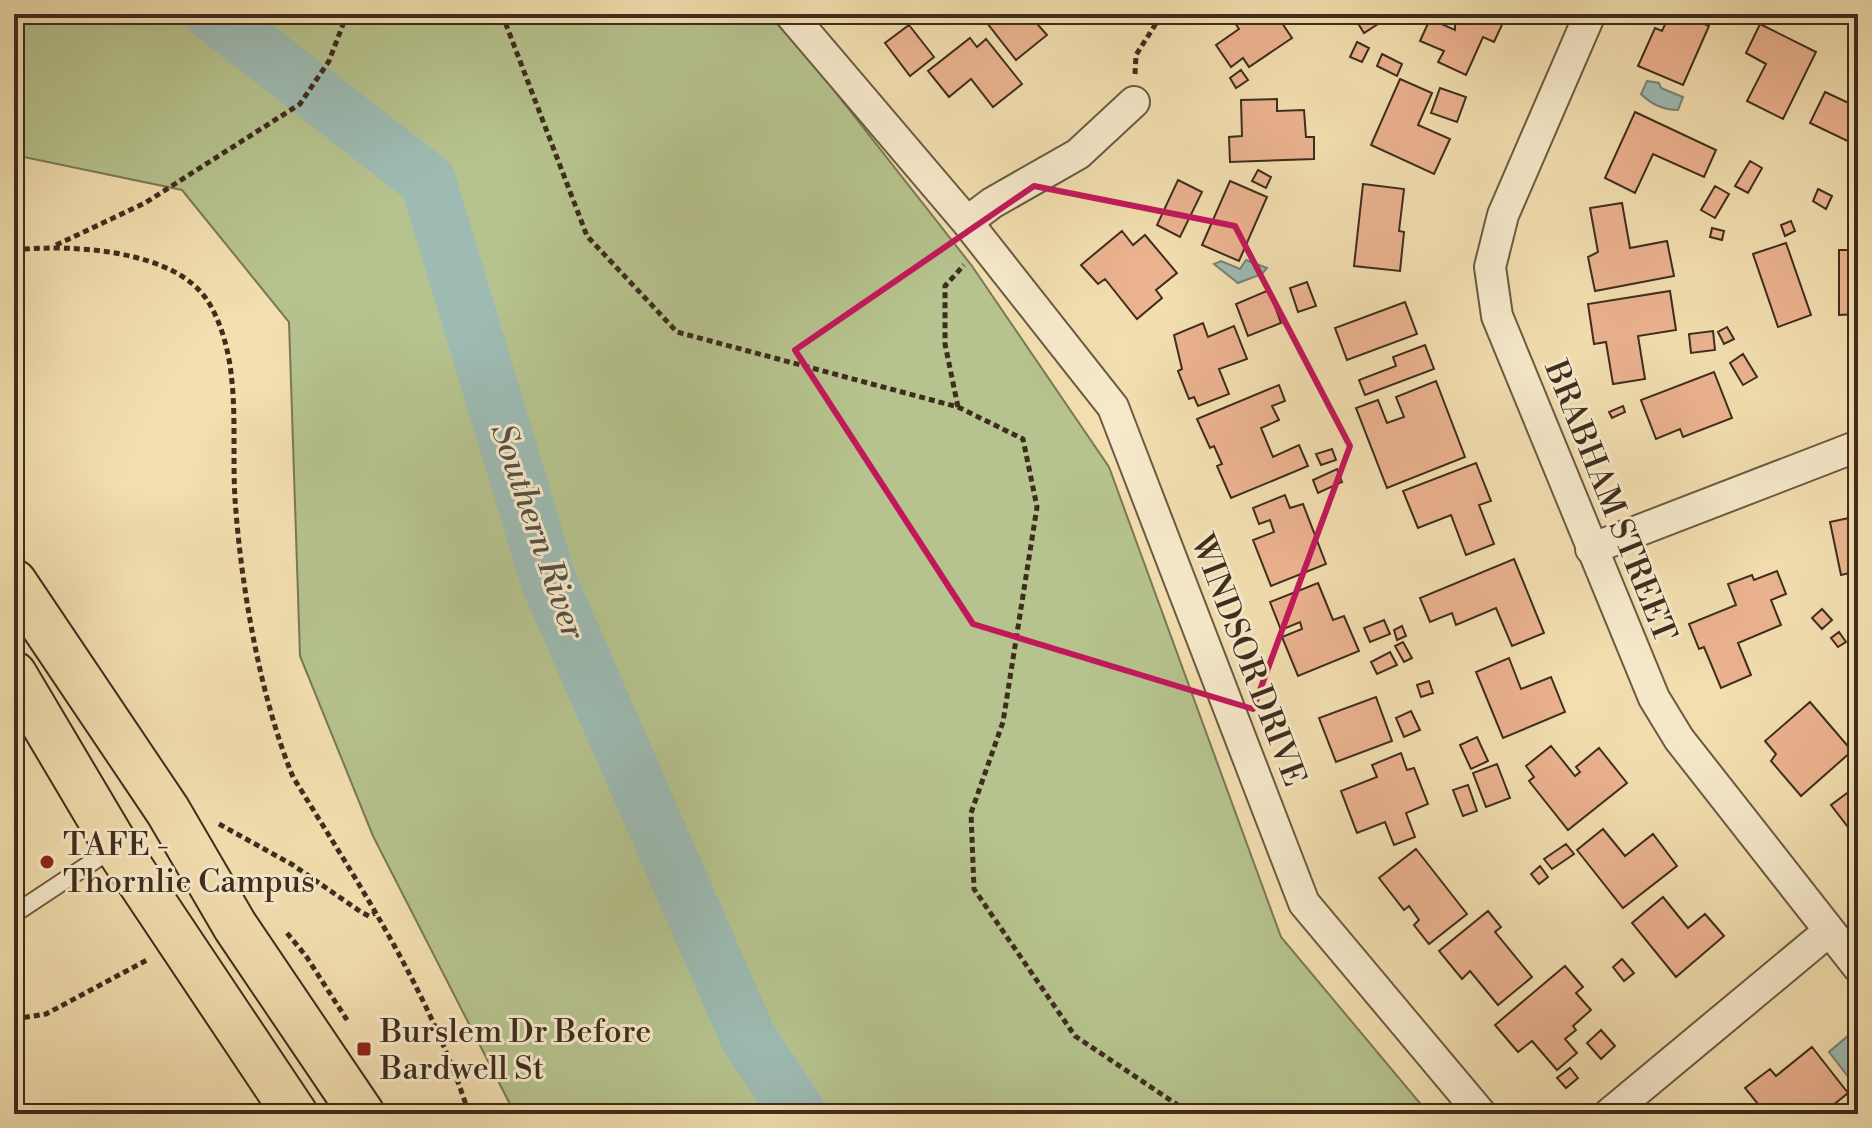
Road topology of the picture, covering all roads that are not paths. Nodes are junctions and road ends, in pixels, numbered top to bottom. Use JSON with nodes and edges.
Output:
{"nodes":[{"id":1,"x":790,"y":14,"type":"edge"},
{"id":2,"x":1590,"y":14,"type":"edge"},
{"id":3,"x":1134,"y":102,"type":"road end"},
{"id":4,"x":976,"y":232,"type":"junction"},
{"id":5,"x":1858,"y":446,"type":"edge"},
{"id":6,"x":1591,"y":549,"type":"junction"},
{"id":7,"x":14,"y":582,"type":"edge"},
{"id":8,"x":14,"y":674,"type":"edge"},
{"id":9,"x":168,"y":811,"type":"junction"},
{"id":10,"x":116,"y":846,"type":"junction"},
{"id":11,"x":14,"y":914,"type":"edge"},
{"id":12,"x":1829,"y":931,"type":"junction"},
{"id":13,"x":1858,"y":967,"type":"edge"},
{"id":14,"x":295,"y":1114,"type":"edge"},
{"id":15,"x":362,"y":1114,"type":"edge"},
{"id":16,"x":1481,"y":1114,"type":"edge"},
{"id":17,"x":1609,"y":1114,"type":"edge"}],
"edges":[{"from":1,"to":4,"type":"street","name":"WINDSOR DRIVE"},
{"from":2,"to":6,"type":"street","name":"BRABHAM STREET"},
{"from":3,"to":4,"type":"street"},
{"from":4,"to":16,"type":"street","name":"WINDSOR DRIVE"},
{"from":5,"to":6,"type":"street"},
{"from":6,"to":12,"type":"street","name":"BRABHAM STREET"},
{"from":7,"to":9,"type":"main road"},
{"from":8,"to":10,"type":"main road"},
{"from":9,"to":10,"type":"main road"},
{"from":9,"to":15,"type":"main road"},
{"from":10,"to":11,"type":"lane"},
{"from":10,"to":14,"type":"main road"},
{"from":12,"to":13,"type":"street","name":"BRABHAM STREET"},
{"from":12,"to":17,"type":"street"}]}
